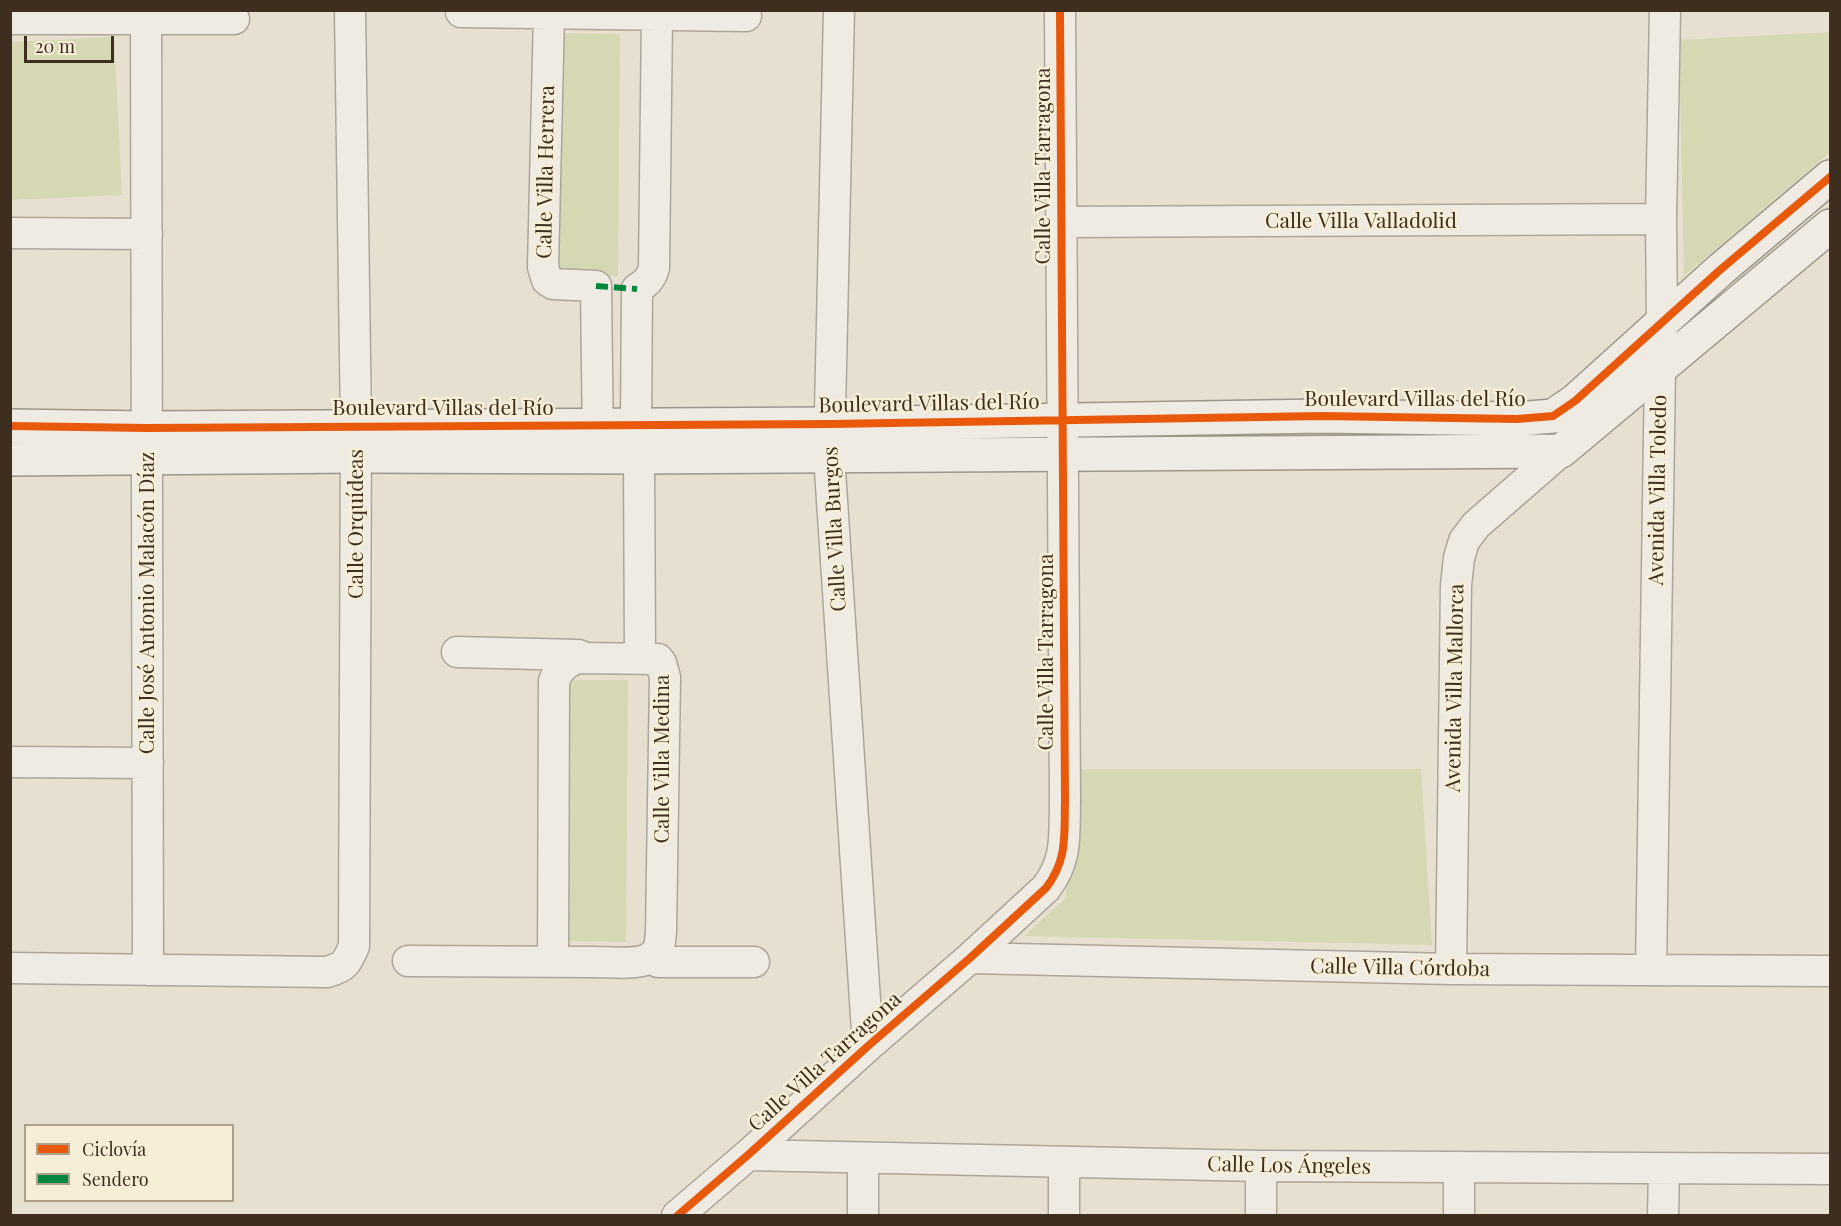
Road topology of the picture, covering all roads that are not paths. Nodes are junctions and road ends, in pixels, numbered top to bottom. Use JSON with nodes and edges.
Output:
{"nodes":[{"id":1,"x":350,"y":10,"type":"edge"},
{"id":2,"x":839,"y":10,"type":"edge"},
{"id":3,"x":1060,"y":10,"type":"edge"},
{"id":4,"x":1665,"y":10,"type":"edge"},
{"id":5,"x":461,"y":12,"type":"edge"},
{"id":6,"x":549,"y":13,"type":"junction"},
{"id":7,"x":657,"y":15,"type":"junction"},
{"id":8,"x":746,"y":16,"type":"dead end"},
{"id":9,"x":10,"y":19,"type":"edge"},
{"id":10,"x":234,"y":19,"type":"dead end"},
{"id":11,"x":146,"y":20,"type":"junction"},
{"id":12,"x":1830,"y":177,"type":"edge"},
{"id":13,"x":1661,"y":219,"type":"junction"},
{"id":14,"x":1062,"y":222,"type":"junction"},
{"id":15,"x":1830,"y":226,"type":"edge"},
{"id":16,"x":10,"y":233,"type":"edge"},
{"id":17,"x":147,"y":234,"type":"junction"},
{"id":18,"x":1662,"y":323,"type":"junction"},
{"id":19,"x":1660,"y":368,"type":"junction"},
{"id":20,"x":1063,"y":420,"type":"junction"},
{"id":21,"x":636,"y":425,"type":"junction"},
{"id":22,"x":10,"y":426,"type":"edge"},
{"id":23,"x":829,"y":439,"type":"junction"},
{"id":24,"x":356,"y":441,"type":"junction"},
{"id":25,"x":598,"y":441,"type":"junction"},
{"id":26,"x":147,"y":443,"type":"junction"},
{"id":27,"x":1561,"y":452,"type":"junction"},
{"id":28,"x":1063,"y":454,"type":"junction"},
{"id":29,"x":639,"y":457,"type":"junction"},
{"id":30,"x":10,"y":459,"type":"edge"},
{"id":31,"x":457,"y":652,"type":"dead end"},
{"id":32,"x":586,"y":658,"type":"junction"},
{"id":33,"x":640,"y":658,"type":"junction"},
{"id":34,"x":10,"y":762,"type":"edge"},
{"id":35,"x":148,"y":763,"type":"junction"},
{"id":36,"x":657,"y":944,"type":"junction"},
{"id":37,"x":970,"y":958,"type":"junction"},
{"id":38,"x":408,"y":961,"type":"dead end"},
{"id":39,"x":552,"y":962,"type":"junction"},
{"id":40,"x":754,"y":962,"type":"dead end"},
{"id":41,"x":10,"y":968,"type":"edge"},
{"id":42,"x":1451,"y":969,"type":"junction"},
{"id":43,"x":148,"y":970,"type":"junction"},
{"id":44,"x":1651,"y":970,"type":"junction"},
{"id":45,"x":1830,"y":970,"type":"edge"},
{"id":46,"x":868,"y":1046,"type":"junction"},
{"id":47,"x":748,"y":1155,"type":"junction"},
{"id":48,"x":863,"y":1159,"type":"junction"},
{"id":49,"x":1064,"y":1162,"type":"junction"},
{"id":50,"x":1261,"y":1166,"type":"junction"},
{"id":51,"x":1459,"y":1168,"type":"junction"},
{"id":52,"x":1664,"y":1169,"type":"junction"},
{"id":53,"x":1830,"y":1169,"type":"edge"},
{"id":54,"x":677,"y":1215,"type":"edge"},
{"id":55,"x":863,"y":1215,"type":"edge"},
{"id":56,"x":1064,"y":1215,"type":"edge"},
{"id":57,"x":1261,"y":1215,"type":"edge"},
{"id":58,"x":1459,"y":1215,"type":"edge"},
{"id":59,"x":1663,"y":1215,"type":"edge"}],
"edges":[{"from":1,"to":24,"type":"street","name":"Calle Orquídeas"},
{"from":2,"to":23,"type":"street","name":"Calle Villa Burgos"},
{"from":3,"to":14,"type":"street","name":"Calle Villa Tarragona"},
{"from":4,"to":13,"type":"street","name":"Avenida Villa Toledo"},
{"from":5,"to":6,"type":"street"},
{"from":6,"to":7,"type":"street"},
{"from":6,"to":25,"type":"street","name":"Calle Villa Herrera"},
{"from":7,"to":8,"type":"street"},
{"from":7,"to":21,"type":"street"},
{"from":9,"to":11,"type":"street"},
{"from":10,"to":11,"type":"street"},
{"from":11,"to":17,"type":"street","name":"Calle José Antonio Malacón Díaz"},
{"from":12,"to":18,"type":"street","name":"Boulevard Villas del Río"},
{"from":13,"to":14,"type":"street","name":"Calle Villa Valladolid"},
{"from":13,"to":18,"type":"street","name":"Avenida Villa Toledo"},
{"from":14,"to":20,"type":"street","name":"Calle Villa Tarragona"},
{"from":15,"to":19,"type":"street"},
{"from":16,"to":17,"type":"street"},
{"from":17,"to":26,"type":"street","name":"Calle José Antonio Malacón Díaz"},
{"from":18,"to":19,"type":"street","name":"Avenida Villa Toledo"},
{"from":18,"to":20,"type":"street","name":"Boulevard Villas del Río"},
{"from":19,"to":27,"type":"street"},
{"from":19,"to":44,"type":"street","name":"Avenida Villa Toledo"},
{"from":20,"to":23,"type":"street","name":"Boulevard Villas del Río"},
{"from":20,"to":28,"type":"street","name":"Calle Villa Tarragona"},
{"from":21,"to":23,"type":"street","name":"Boulevard Villas del Río"},
{"from":21,"to":25,"type":"street","name":"Boulevard Villas del Río"},
{"from":21,"to":29,"type":"street"},
{"from":22,"to":26,"type":"street","name":"Boulevard Villas del Río"},
{"from":23,"to":28,"type":"street","name":"Boulevard Villas del Río"},
{"from":23,"to":29,"type":"street","name":"Boulevard Villas del Río"},
{"from":23,"to":46,"type":"street","name":"Calle Villa Burgos"},
{"from":24,"to":25,"type":"street","name":"Boulevard Villas del Río"},
{"from":24,"to":26,"type":"street","name":"Boulevard Villas del Río"},
{"from":24,"to":43,"type":"street","name":"Calle Orquídeas"},
{"from":25,"to":29,"type":"street","name":"Boulevard Villas del Río"},
{"from":26,"to":30,"type":"street","name":"Boulevard Villas del Río"},
{"from":26,"to":35,"type":"street","name":"Calle José Antonio Malacón Díaz"},
{"from":27,"to":28,"type":"street","name":"Boulevard Villas del Río"},
{"from":27,"to":42,"type":"street","name":"Avenida Villa Mallorca"},
{"from":28,"to":37,"type":"street","name":"Calle Villa Tarragona"},
{"from":29,"to":33,"type":"street"},
{"from":31,"to":32,"type":"street","name":"Calle Villa Medina"},
{"from":32,"to":33,"type":"street","name":"Calle Villa Medina"},
{"from":32,"to":39,"type":"street"},
{"from":33,"to":36,"type":"street","name":"Calle Villa Medina"},
{"from":34,"to":35,"type":"street"},
{"from":35,"to":43,"type":"street","name":"Calle José Antonio Malacón Díaz"},
{"from":36,"to":39,"type":"street"},
{"from":36,"to":40,"type":"street"},
{"from":37,"to":42,"type":"street","name":"Calle Villa Córdoba"},
{"from":37,"to":46,"type":"street","name":"Calle Villa Tarragona"},
{"from":38,"to":39,"type":"street"},
{"from":41,"to":43,"type":"street","name":"Calle Orquídeas"},
{"from":42,"to":44,"type":"street","name":"Calle Villa Córdoba"},
{"from":44,"to":45,"type":"street","name":"Calle Villa Córdoba"},
{"from":46,"to":47,"type":"street","name":"Calle Villa Tarragona"},
{"from":47,"to":48,"type":"street","name":"Calle Los Ángeles"},
{"from":47,"to":54,"type":"street","name":"Calle Villa Tarragona"},
{"from":48,"to":49,"type":"street","name":"Calle Los Ángeles"},
{"from":48,"to":55,"type":"street"},
{"from":49,"to":50,"type":"street","name":"Calle Los Ángeles"},
{"from":49,"to":56,"type":"street"},
{"from":50,"to":51,"type":"street","name":"Calle Los Ángeles"},
{"from":50,"to":57,"type":"street"},
{"from":51,"to":52,"type":"street","name":"Calle Los Ángeles"},
{"from":51,"to":58,"type":"street"},
{"from":52,"to":53,"type":"street","name":"Calle Los Ángeles"},
{"from":52,"to":59,"type":"street"}]}
